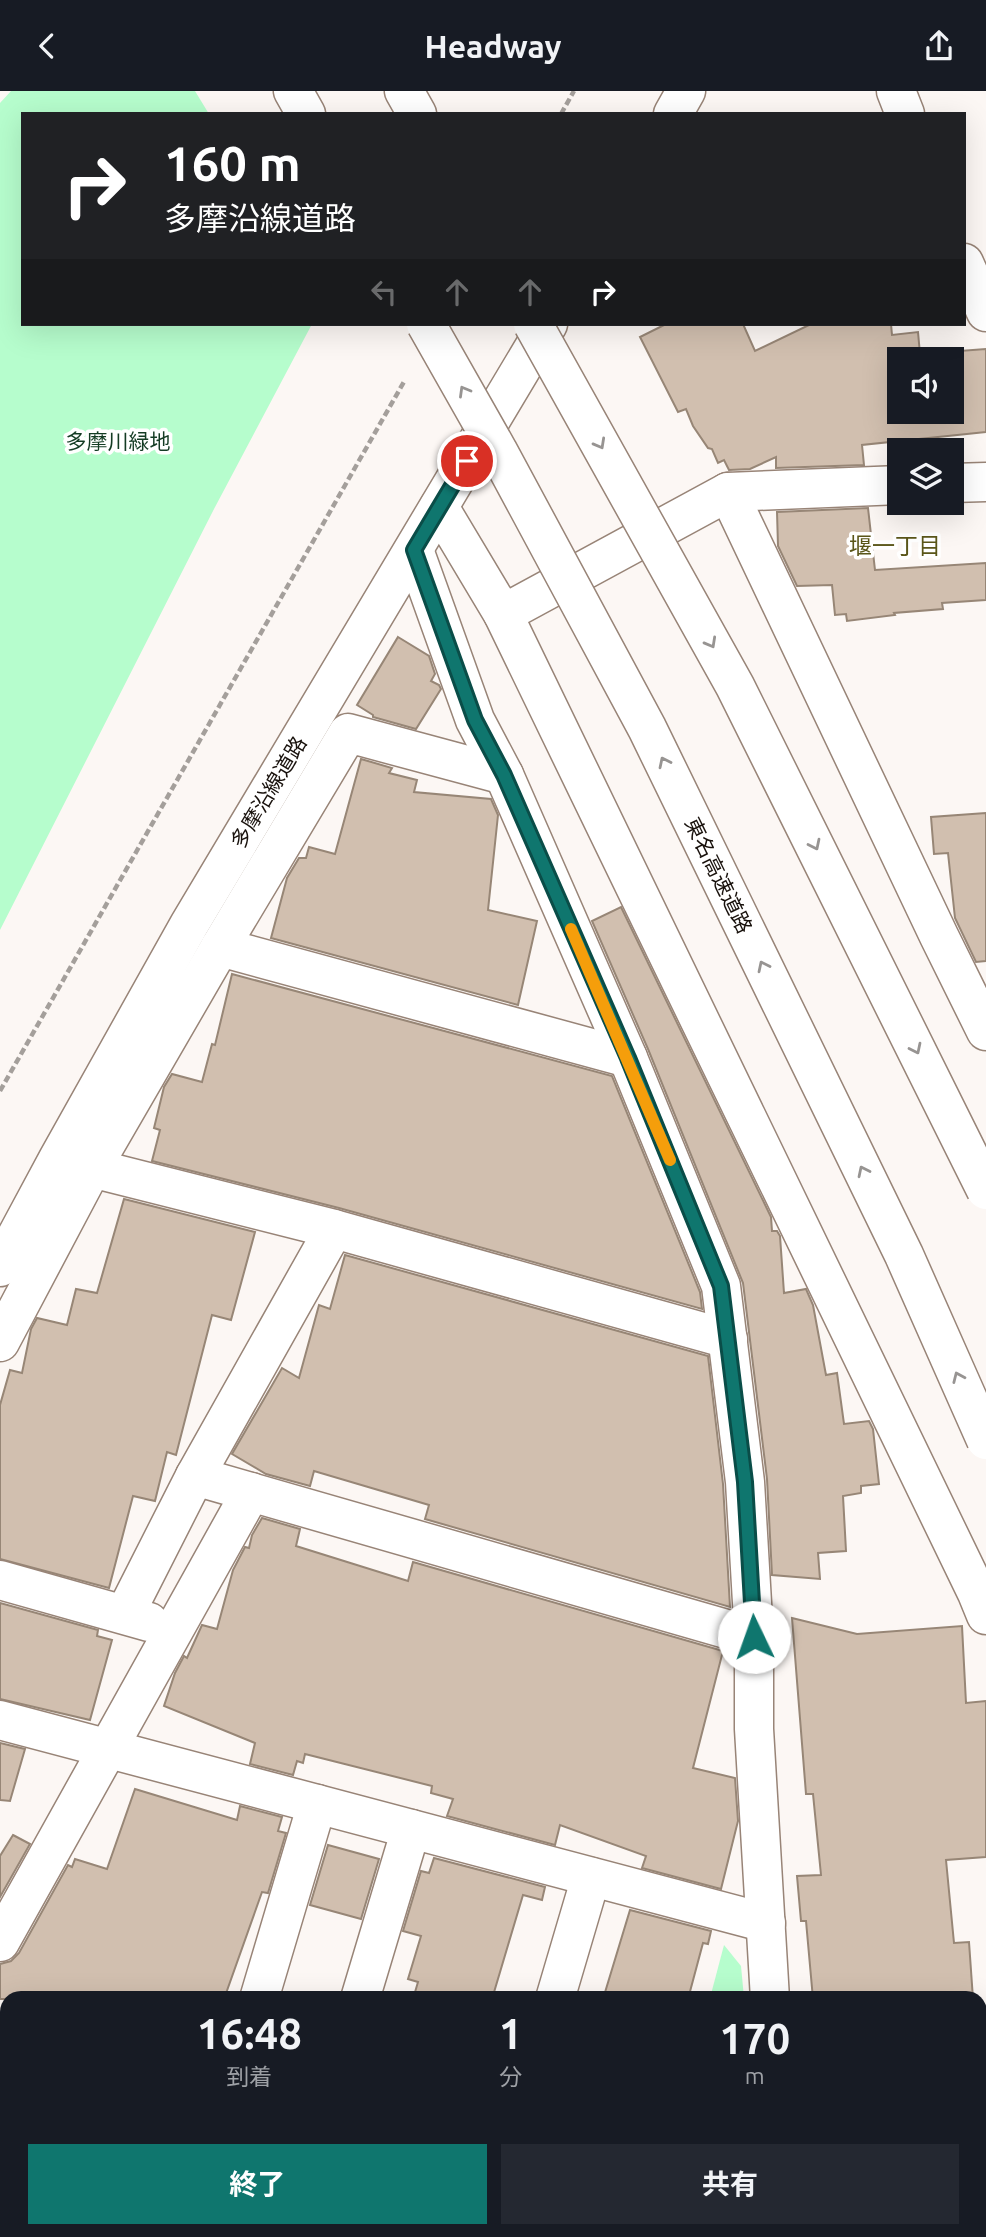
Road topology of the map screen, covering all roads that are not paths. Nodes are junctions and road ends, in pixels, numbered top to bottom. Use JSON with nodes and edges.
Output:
{"nodes":[{"id":1,"x":293,"y":91,"type":"edge"},
{"id":2,"x":404,"y":91,"type":"edge"},
{"id":3,"x":686,"y":91,"type":"edge"},
{"id":4,"x":896,"y":91,"type":"edge"},
{"id":5,"x":305,"y":112,"type":"edge"},
{"id":6,"x":416,"y":112,"type":"edge"},
{"id":7,"x":674,"y":112,"type":"edge"},
{"id":8,"x":904,"y":112,"type":"edge"},
{"id":9,"x":966,"y":267,"type":"edge"},
{"id":10,"x":986,"y":312,"type":"edge"},
{"id":11,"x":427,"y":326,"type":"edge"},
{"id":12,"x":534,"y":326,"type":"edge"},
{"id":13,"x":547,"y":326,"type":"edge"},
{"id":14,"x":986,"y":482,"type":"edge"},
{"id":15,"x":964,"y":483,"type":"edge"},
{"id":16,"x":887,"y":486,"type":"edge"},
{"id":17,"x":728,"y":492,"type":"junction"},
{"id":18,"x":439,"y":507,"type":"junction"},
{"id":19,"x":414,"y":550,"type":"junction"},
{"id":20,"x":503,"y":614,"type":"junction"},
{"id":21,"x":504,"y":775,"type":"junction"},
{"id":22,"x":219,"y":947,"type":"junction"},
{"id":23,"x":986,"y":1031,"type":"edge"},
{"id":24,"x":628,"y":1058,"type":"junction"},
{"id":25,"x":93,"y":1168,"type":"junction"},
{"id":26,"x":986,"y":1190,"type":"edge"},
{"id":27,"x":334,"y":1229,"type":"junction"},
{"id":28,"x":0,"y":1267,"type":"edge"},
{"id":29,"x":728,"y":1339,"type":"junction"},
{"id":30,"x":0,"y":1342,"type":"edge"},
{"id":31,"x":986,"y":1440,"type":"edge"},
{"id":32,"x":195,"y":1476,"type":"junction"},
{"id":33,"x":251,"y":1492,"type":"junction"},
{"id":34,"x":0,"y":1580,"type":"edge"},
{"id":35,"x":125,"y":1614,"type":"junction"},
{"id":36,"x":986,"y":1615,"type":"edge"},
{"id":37,"x":174,"y":1630,"type":"junction"},
{"id":38,"x":754,"y":1637,"type":"junction"},
{"id":39,"x":0,"y":1720,"type":"edge"},
{"id":40,"x":107,"y":1748,"type":"junction"},
{"id":41,"x":317,"y":1804,"type":"junction"},
{"id":42,"x":411,"y":1829,"type":"junction"},
{"id":43,"x":591,"y":1877,"type":"junction"},
{"id":44,"x":766,"y":1923,"type":"junction"},
{"id":45,"x":0,"y":1941,"type":"edge"},
{"id":46,"x":261,"y":1991,"type":"edge"},
{"id":47,"x":362,"y":1991,"type":"edge"},
{"id":48,"x":557,"y":1991,"type":"edge"},
{"id":49,"x":770,"y":1991,"type":"edge"}],
"edges":[{"from":1,"to":5,"type":"main road"},
{"from":2,"to":6,"type":"main road"},
{"from":3,"to":7,"type":"main road"},
{"from":4,"to":8,"type":"main road"},
{"from":9,"to":10,"type":"main road"},
{"from":31,"to":11,"type":"main road","name":"東名高速道路","one_way":true,"bridge":true},
{"from":12,"to":26,"type":"main road","one_way":true,"bridge":true},
{"from":13,"to":18,"type":"main road","name":"多摩沿線道路"},
{"from":14,"to":15,"type":"main road"},
{"from":16,"to":17,"type":"main road"},
{"from":17,"to":20,"type":"main road"},
{"from":17,"to":23,"type":"main road"},
{"from":18,"to":19,"type":"main road","name":"多摩沿線道路"},
{"from":18,"to":20,"type":"main road"},
{"from":19,"to":21,"type":"main road"},
{"from":19,"to":28,"type":"main road","name":"多摩沿線道路"},
{"from":20,"to":36,"type":"main road"},
{"from":21,"to":22,"type":"main road"},
{"from":21,"to":24,"type":"main road"},
{"from":22,"to":24,"type":"main road"},
{"from":22,"to":25,"type":"main road"},
{"from":24,"to":29,"type":"main road"},
{"from":25,"to":27,"type":"main road"},
{"from":25,"to":30,"type":"main road"},
{"from":27,"to":29,"type":"main road"},
{"from":27,"to":32,"type":"main road"},
{"from":29,"to":38,"type":"main road"},
{"from":32,"to":33,"type":"main road"},
{"from":32,"to":35,"type":"main road"},
{"from":33,"to":37,"type":"main road"},
{"from":33,"to":38,"type":"main road"},
{"from":34,"to":35,"type":"main road"},
{"from":35,"to":37,"type":"main road"},
{"from":37,"to":40,"type":"main road"},
{"from":38,"to":44,"type":"main road"},
{"from":39,"to":40,"type":"main road"},
{"from":40,"to":41,"type":"main road"},
{"from":40,"to":45,"type":"main road"},
{"from":41,"to":42,"type":"main road"},
{"from":41,"to":46,"type":"main road"},
{"from":42,"to":43,"type":"main road"},
{"from":42,"to":47,"type":"main road"},
{"from":43,"to":44,"type":"main road"},
{"from":43,"to":48,"type":"main road"},
{"from":44,"to":49,"type":"main road"}]}
